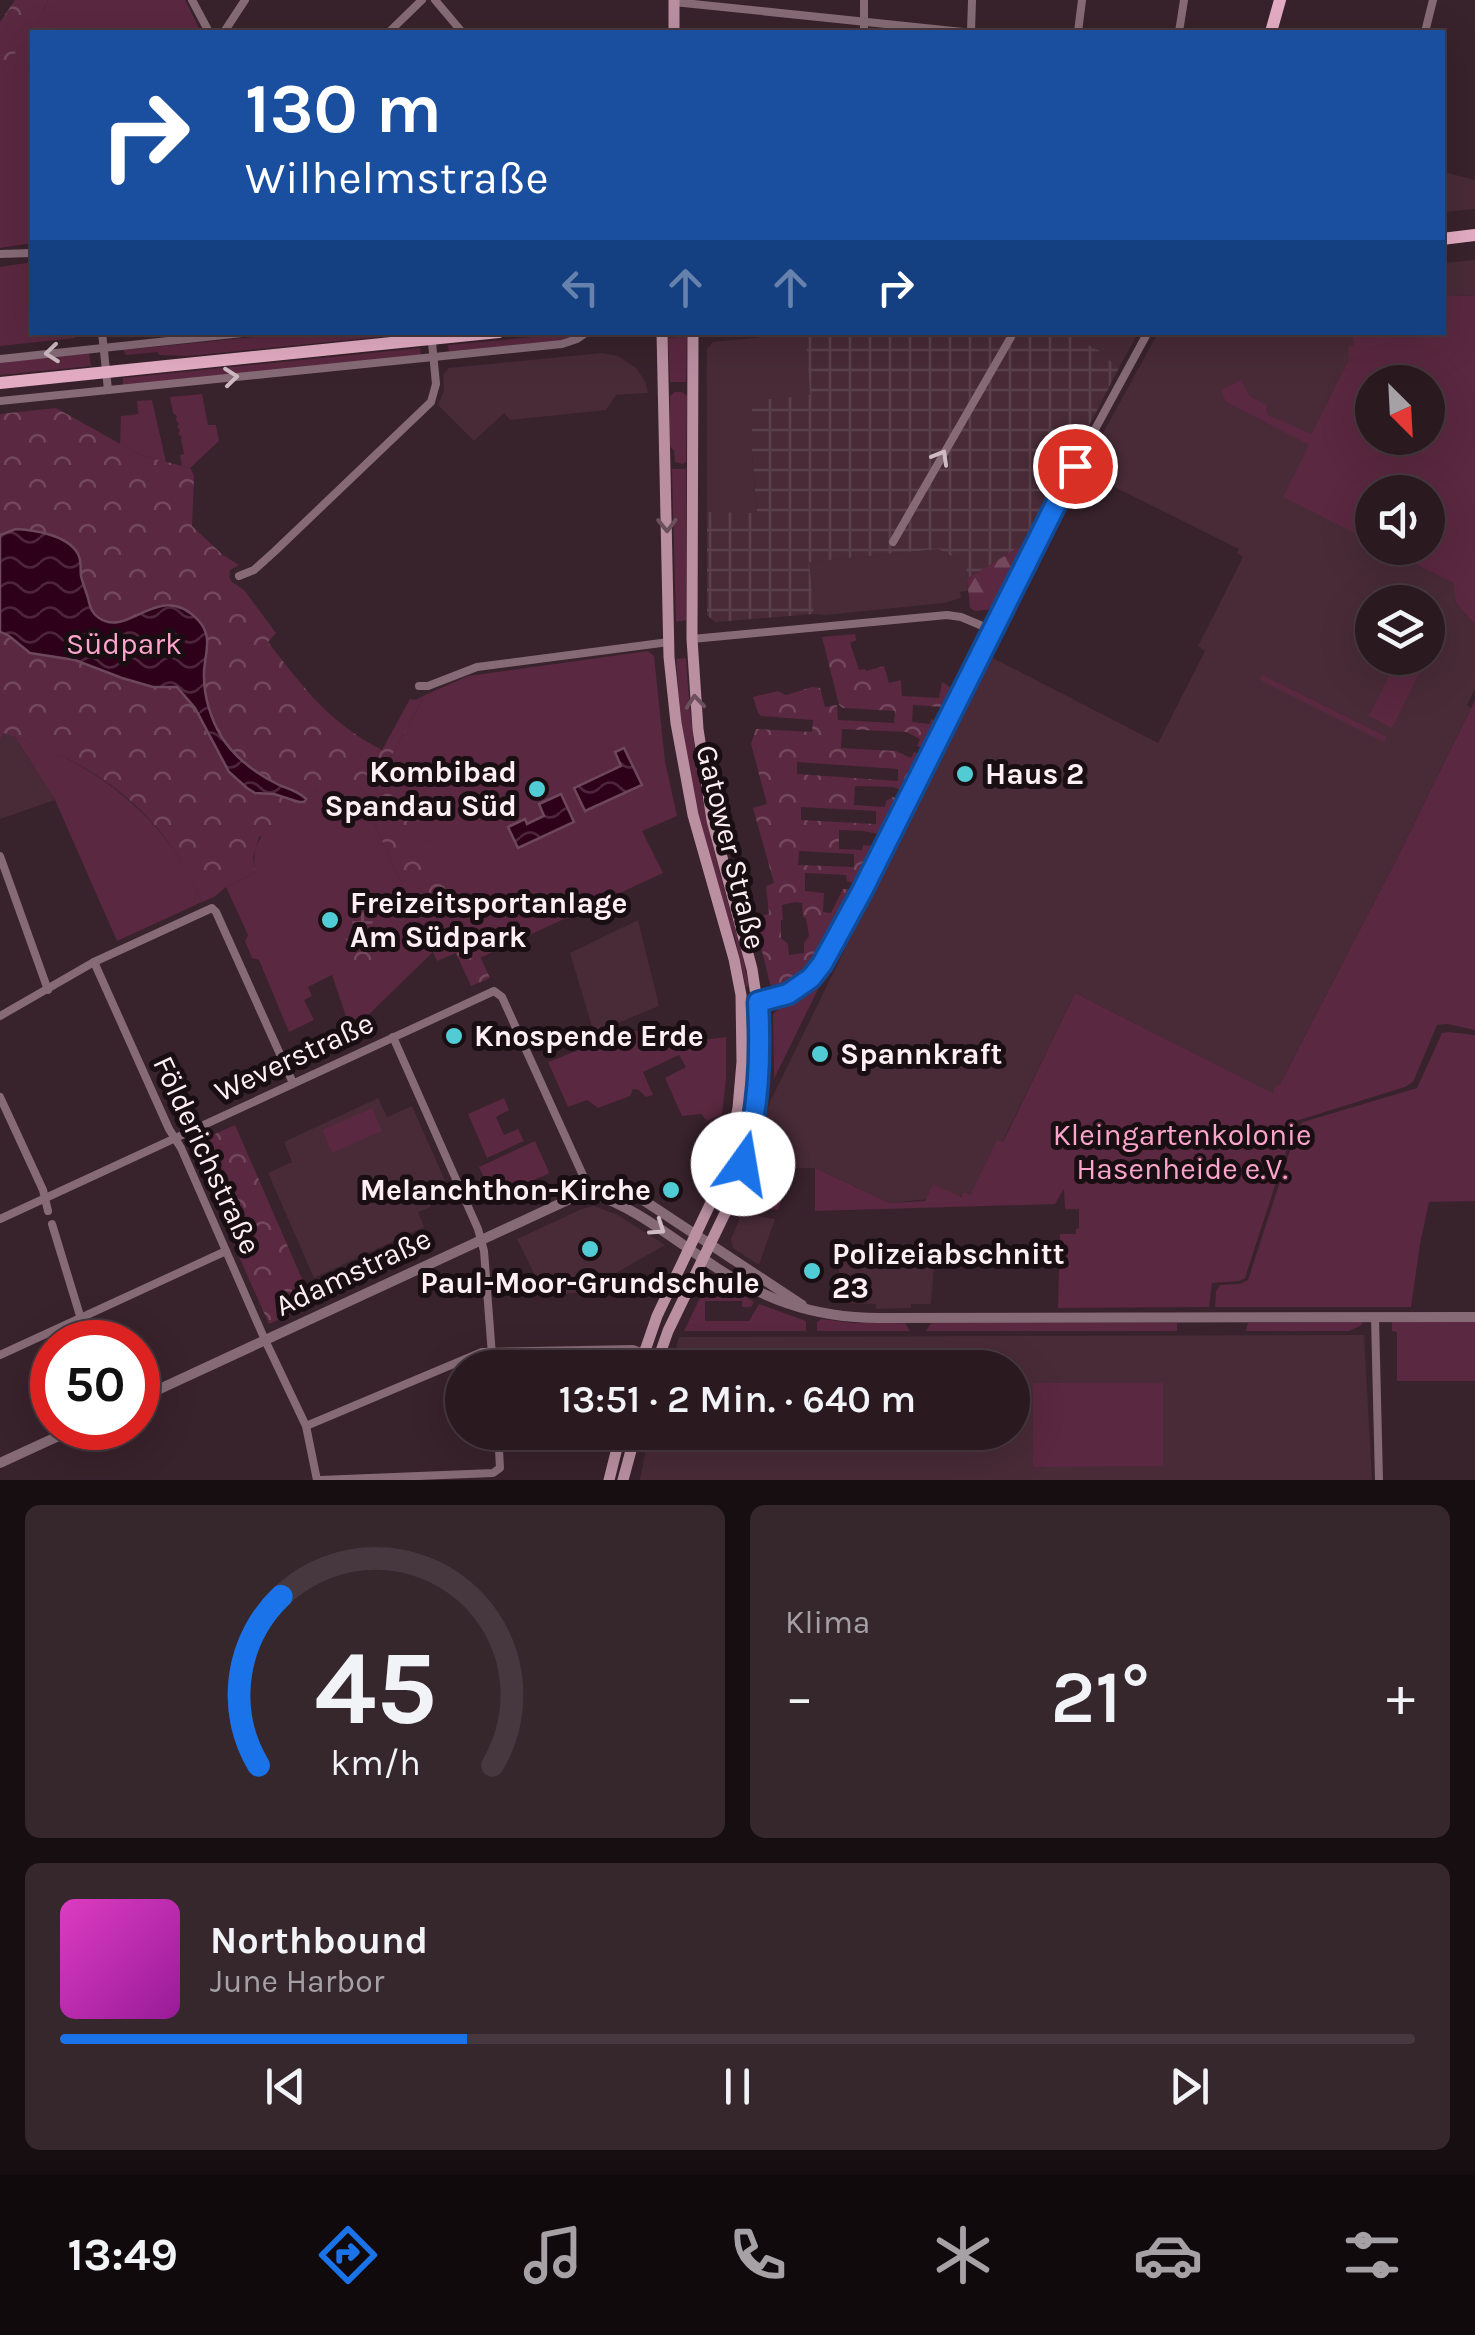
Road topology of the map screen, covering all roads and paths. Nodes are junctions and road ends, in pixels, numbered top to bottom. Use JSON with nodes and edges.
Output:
{"nodes":[{"id":1,"x":192,"y":0,"type":"edge"},
{"id":2,"x":245,"y":0,"type":"edge"},
{"id":3,"x":422,"y":0,"type":"edge"},
{"id":4,"x":435,"y":0,"type":"edge"},
{"id":5,"x":864,"y":0,"type":"edge"},
{"id":6,"x":972,"y":0,"type":"edge"},
{"id":7,"x":1082,"y":0,"type":"edge"},
{"id":8,"x":1184,"y":0,"type":"edge"},
{"id":9,"x":1280,"y":0,"type":"edge"},
{"id":10,"x":1434,"y":0,"type":"edge"},
{"id":11,"x":674,"y":1,"type":"edge"},
{"id":12,"x":864,"y":28,"type":"edge"},
{"id":13,"x":207,"y":30,"type":"edge"},
{"id":14,"x":225,"y":30,"type":"edge"},
{"id":15,"x":391,"y":30,"type":"edge"},
{"id":16,"x":460,"y":30,"type":"edge"},
{"id":17,"x":674,"y":30,"type":"edge"},
{"id":18,"x":916,"y":30,"type":"edge"},
{"id":19,"x":967,"y":30,"type":"edge"},
{"id":20,"x":1078,"y":30,"type":"edge"},
{"id":21,"x":1179,"y":30,"type":"edge"},
{"id":22,"x":1271,"y":30,"type":"edge"},
{"id":23,"x":1426,"y":30,"type":"edge"},
{"id":24,"x":1475,"y":236,"type":"edge"},
{"id":25,"x":1445,"y":239,"type":"edge"},
{"id":26,"x":30,"y":253,"type":"edge"},
{"id":27,"x":0,"y":254,"type":"edge"},
{"id":28,"x":102,"y":335,"type":"edge"},
{"id":29,"x":224,"y":335,"type":"edge"},
{"id":30,"x":583,"y":335,"type":"edge"},
{"id":31,"x":662,"y":335,"type":"edge"},
{"id":32,"x":693,"y":335,"type":"edge"},
{"id":33,"x":1146,"y":335,"type":"edge"},
{"id":34,"x":432,"y":336,"type":"edge"},
{"id":35,"x":1011,"y":337,"type":"dead end"},
{"id":36,"x":104,"y":348,"type":"junction"},
{"id":37,"x":434,"y":357,"type":"junction"},
{"id":38,"x":0,"y":359,"type":"edge"},
{"id":39,"x":107,"y":372,"type":"junction"},
{"id":40,"x":0,"y":383,"type":"edge"},
{"id":41,"x":108,"y":390,"type":"junction"},
{"id":42,"x":0,"y":401,"type":"edge"},
{"id":43,"x":893,"y":542,"type":"dead end"},
{"id":44,"x":239,"y":576,"type":"dead end"},
{"id":45,"x":992,"y":630,"type":"junction"},
{"id":46,"x":692,"y":639,"type":"junction"},
{"id":47,"x":669,"y":642,"type":"junction"},
{"id":48,"x":419,"y":686,"type":"dead end"},
{"id":49,"x":0,"y":856,"type":"edge"},
{"id":50,"x":94,"y":962,"type":"junction"},
{"id":51,"x":48,"y":990,"type":"junction"},
{"id":52,"x":758,"y":1002,"type":"junction"},
{"id":53,"x":741,"y":1005,"type":"junction"},
{"id":54,"x":0,"y":1016,"type":"edge"},
{"id":55,"x":392,"y":1037,"type":"junction"},
{"id":56,"x":742,"y":1078,"type":"junction"},
{"id":57,"x":758,"y":1079,"type":"junction"},
{"id":58,"x":293,"y":1082,"type":"junction"},
{"id":59,"x":0,"y":1097,"type":"edge"},
{"id":60,"x":174,"y":1138,"type":"junction"},
{"id":61,"x":591,"y":1193,"type":"junction"},
{"id":62,"x":44,"y":1198,"type":"junction"},
{"id":63,"x":48,"y":1210,"type":"dead end"},
{"id":64,"x":0,"y":1219,"type":"edge"},
{"id":65,"x":52,"y":1224,"type":"dead end"},
{"id":66,"x":696,"y":1236,"type":"junction"},
{"id":67,"x":481,"y":1240,"type":"junction"},
{"id":68,"x":710,"y":1245,"type":"junction"},
{"id":69,"x":690,"y":1249,"type":"junction"},
{"id":70,"x":226,"y":1251,"type":"junction"},
{"id":71,"x":704,"y":1260,"type":"junction"},
{"id":72,"x":807,"y":1308,"type":"junction"},
{"id":73,"x":1376,"y":1316,"type":"junction"},
{"id":74,"x":1475,"y":1316,"type":"edge"},
{"id":75,"x":80,"y":1318,"type":"junction"},
{"id":76,"x":265,"y":1340,"type":"junction"},
{"id":77,"x":492,"y":1350,"type":"edge"},
{"id":78,"x":562,"y":1350,"type":"edge"},
{"id":79,"x":635,"y":1350,"type":"edge"},
{"id":80,"x":644,"y":1350,"type":"edge"},
{"id":81,"x":661,"y":1350,"type":"edge"},
{"id":82,"x":0,"y":1355,"type":"edge"},
{"id":83,"x":445,"y":1368,"type":"edge"},
{"id":84,"x":160,"y":1389,"type":"edge"},
{"id":85,"x":306,"y":1426,"type":"junction"},
{"id":86,"x":30,"y":1449,"type":"edge"},
{"id":87,"x":499,"y":1450,"type":"edge"},
{"id":88,"x":617,"y":1450,"type":"edge"},
{"id":89,"x":631,"y":1450,"type":"edge"},
{"id":90,"x":0,"y":1463,"type":"edge"},
{"id":91,"x":318,"y":1480,"type":"edge"},
{"id":92,"x":608,"y":1480,"type":"edge"},
{"id":93,"x":623,"y":1480,"type":"edge"},
{"id":94,"x":1379,"y":1480,"type":"edge"}],
"edges":[{"from":1,"to":13,"type":"street"},
{"from":2,"to":14,"type":"street"},
{"from":3,"to":15,"type":"street"},
{"from":4,"to":16,"type":"street"},
{"from":5,"to":12,"type":"street"},
{"from":6,"to":19,"type":"street"},
{"from":7,"to":20,"type":"street"},
{"from":8,"to":21,"type":"street"},
{"from":9,"to":22,"type":"main road"},
{"from":10,"to":23,"type":"street"},
{"from":11,"to":12,"type":"street"},
{"from":11,"to":17,"type":"main road"},
{"from":12,"to":18,"type":"street"},
{"from":24,"to":25,"type":"main road"},
{"from":26,"to":27,"type":"street"},
{"from":28,"to":36,"type":"street"},
{"from":29,"to":36,"type":"street"},
{"from":30,"to":37,"type":"street"},
{"from":31,"to":47,"type":"main road","name":"Gatower Straße","one_way":true},
{"from":32,"to":46,"type":"main road","name":"Gatower Straße"},
{"from":33,"to":45,"type":"street"},
{"from":34,"to":37,"type":"street"},
{"from":34,"to":39,"type":"main road"},
{"from":43,"to":35,"type":"street","one_way":true},
{"from":36,"to":38,"type":"street","one_way":true},
{"from":36,"to":39,"type":"street"},
{"from":41,"to":37,"type":"street","one_way":true},
{"from":37,"to":44,"type":"street"},
{"from":39,"to":40,"type":"main road"},
{"from":39,"to":41,"type":"street"},
{"from":41,"to":42,"type":"street"},
{"from":45,"to":46,"type":"street"},
{"from":45,"to":52,"type":"street"},
{"from":46,"to":47,"type":"main road"},
{"from":52,"to":46,"type":"main road","name":"Gatower Straße","one_way":true},
{"from":47,"to":48,"type":"street"},
{"from":47,"to":53,"type":"main road","name":"Gatower Straße"},
{"from":49,"to":51,"type":"street"},
{"from":50,"to":51,"type":"street"},
{"from":50,"to":58,"type":"street"},
{"from":50,"to":60,"type":"street","name":"Földerichstraße"},
{"from":51,"to":54,"type":"street"},
{"from":52,"to":53,"type":"main road"},
{"from":52,"to":57,"type":"main road","name":"Gatower Straße"},
{"from":53,"to":56,"type":"main road","name":"Gatower Straße"},
{"from":55,"to":58,"type":"street","name":"Weverstraße"},
{"from":55,"to":61,"type":"street","name":"Weverstraße"},
{"from":55,"to":67,"type":"street"},
{"from":56,"to":57,"type":"main road"},
{"from":56,"to":66,"type":"main road","name":"Gatower Straße"},
{"from":57,"to":68,"type":"main road","name":"Gatower Straße"},
{"from":58,"to":60,"type":"street","name":"Weverstraße"},
{"from":59,"to":62,"type":"street"},
{"from":60,"to":62,"type":"street","name":"Weverstraße"},
{"from":60,"to":70,"type":"street","name":"Földerichstraße"},
{"from":61,"to":66,"type":"street"},
{"from":61,"to":67,"type":"street","name":"Adamstraße"},
{"from":61,"to":69,"type":"street","one_way":true},
{"from":62,"to":63,"type":"street"},
{"from":62,"to":64,"type":"street","name":"Weverstraße"},
{"from":65,"to":75,"type":"street"},
{"from":66,"to":68,"type":"street"},
{"from":66,"to":69,"type":"main road","name":"Gatower Straße"},
{"from":67,"to":76,"type":"street","name":"Adamstraße"},
{"from":67,"to":77,"type":"street"},
{"from":68,"to":71,"type":"main road","name":"Gatower Straße"},
{"from":68,"to":72,"type":"street"},
{"from":69,"to":71,"type":"street"},
{"from":69,"to":80,"type":"main road","name":"Gatower Straße"},
{"from":70,"to":75,"type":"street"},
{"from":70,"to":76,"type":"street","name":"Földerichstraße"},
{"from":71,"to":72,"type":"street"},
{"from":71,"to":81,"type":"main road","name":"Gatower Straße"},
{"from":72,"to":73,"type":"street"},
{"from":73,"to":74,"type":"street"},
{"from":73,"to":94,"type":"street"},
{"from":75,"to":82,"type":"street"},
{"from":76,"to":84,"type":"street","name":"Adamstraße"},
{"from":76,"to":85,"type":"street","name":"Földerichstraße"},
{"from":78,"to":79,"type":"street"},
{"from":83,"to":85,"type":"street"},
{"from":85,"to":91,"type":"street","name":"Földerichstraße"},
{"from":86,"to":90,"type":"street"},
{"from":87,"to":91,"type":"street"},
{"from":88,"to":92,"type":"main road"},
{"from":89,"to":93,"type":"main road"}]}
